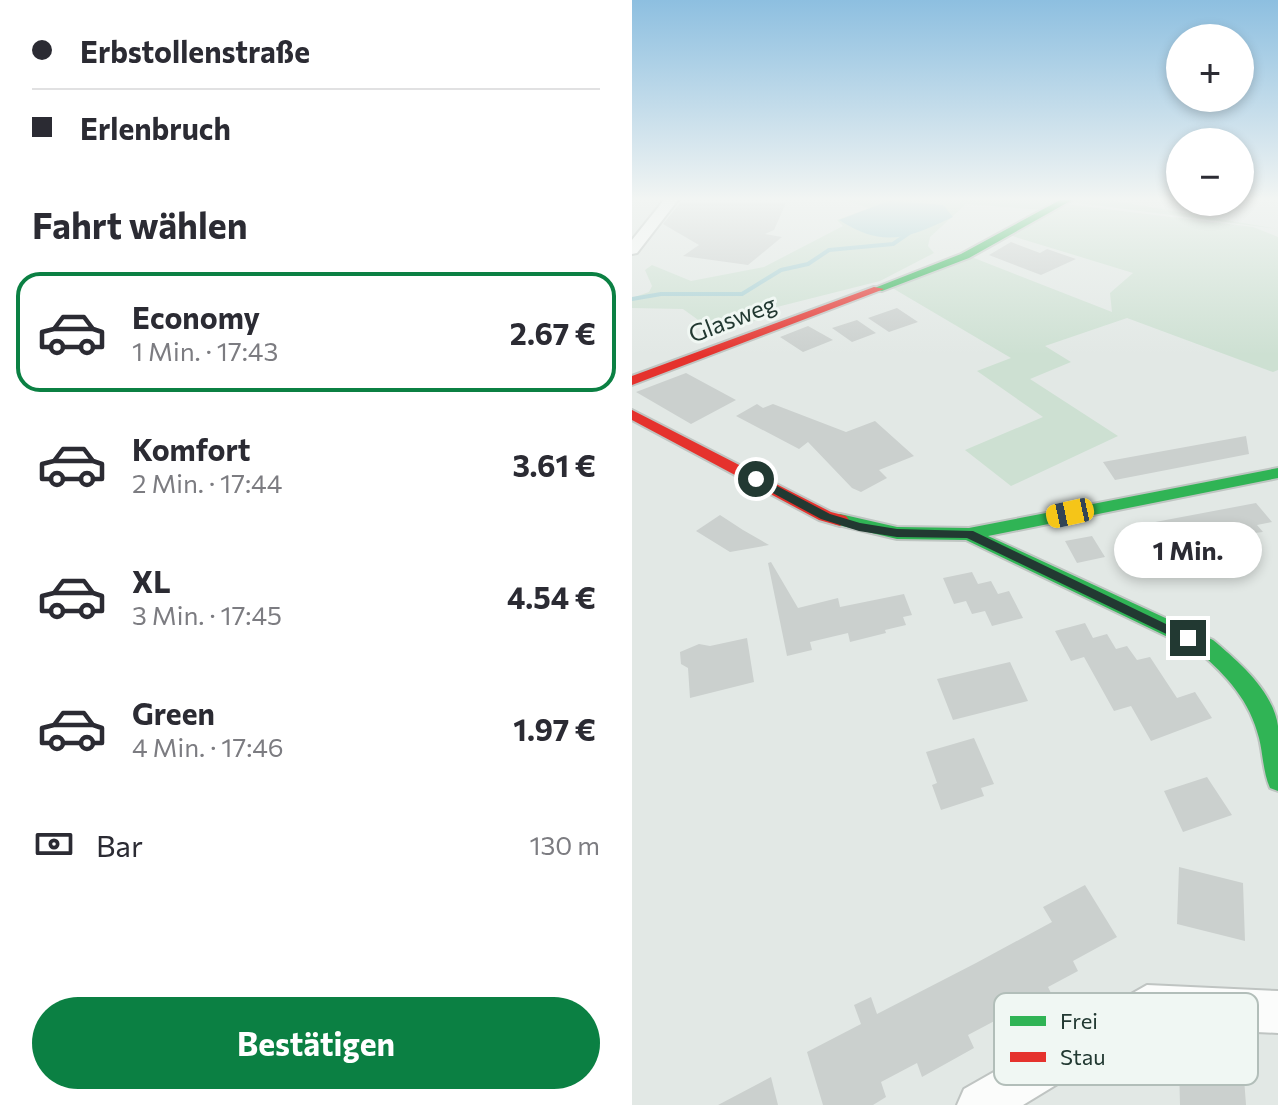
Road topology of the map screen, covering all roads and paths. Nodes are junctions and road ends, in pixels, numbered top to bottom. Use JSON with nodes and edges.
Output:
{"nodes":[{"id":1,"x":973,"y":252,"type":"edge"},
{"id":2,"x":632,"y":381,"type":"edge"},
{"id":3,"x":632,"y":414,"type":"edge"},
{"id":4,"x":1278,"y":473,"type":"edge"},
{"id":5,"x":969,"y":534,"type":"junction"},
{"id":6,"x":1278,"y":780,"type":"edge"},
{"id":7,"x":1258,"y":1011,"type":"edge"},
{"id":8,"x":1278,"y":1012,"type":"edge"},
{"id":9,"x":1014,"y":1085,"type":"edge"},
{"id":10,"x":980,"y":1105,"type":"edge"}],
"edges":[{"from":1,"to":2,"type":"street","name":"Glasweg"},
{"from":3,"to":5,"type":"street"},
{"from":4,"to":5,"type":"street"},
{"from":5,"to":6,"type":"street"},
{"from":7,"to":8,"type":"street"},
{"from":9,"to":10,"type":"street"}]}
